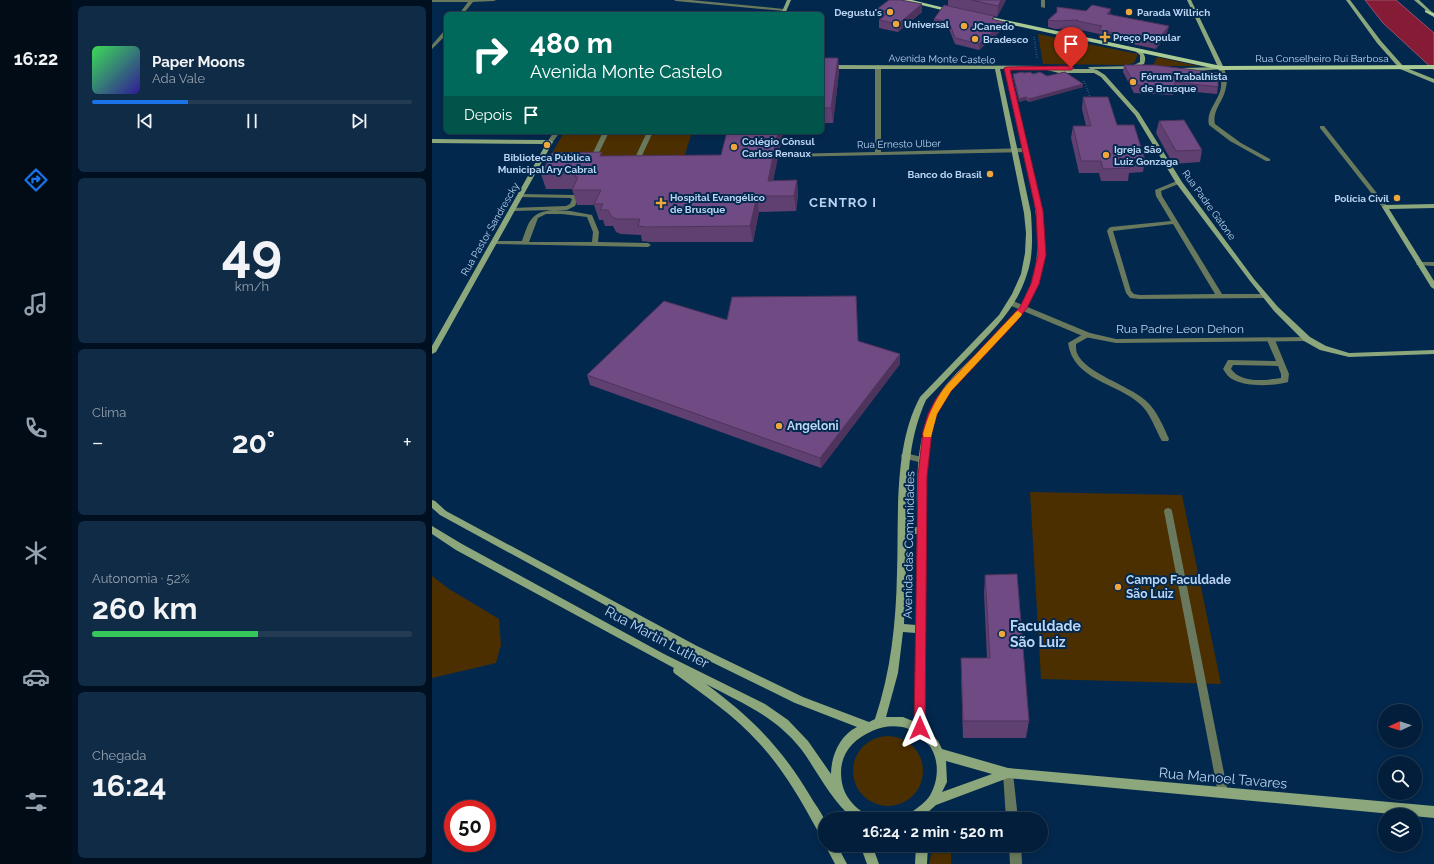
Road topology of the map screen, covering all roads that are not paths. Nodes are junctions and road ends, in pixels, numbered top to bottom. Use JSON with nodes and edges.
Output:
{"nodes":[{"id":1,"x":472,"y":0,"type":"edge"},
{"id":2,"x":494,"y":0,"type":"edge"},
{"id":3,"x":676,"y":0,"type":"edge"},
{"id":4,"x":789,"y":0,"type":"edge"},
{"id":5,"x":904,"y":0,"type":"edge"},
{"id":6,"x":1043,"y":0,"type":"edge"},
{"id":7,"x":1189,"y":0,"type":"edge"},
{"id":8,"x":1348,"y":0,"type":"edge"},
{"id":9,"x":1416,"y":0,"type":"edge"},
{"id":10,"x":432,"y":1,"type":"edge"},
{"id":11,"x":1043,"y":7,"type":"dead end"},
{"id":12,"x":1427,"y":11,"type":"joint"},
{"id":13,"x":463,"y":12,"type":"edge"},
{"id":14,"x":783,"y":12,"type":"edge"},
{"id":15,"x":959,"y":12,"type":"edge"},
{"id":16,"x":974,"y":15,"type":"edge"},
{"id":17,"x":1434,"y":16,"type":"edge"},
{"id":18,"x":444,"y":34,"type":"edge"},
{"id":19,"x":432,"y":48,"type":"edge"},
{"id":20,"x":1137,"y":50,"type":"junction"},
{"id":21,"x":824,"y":67,"type":"edge"},
{"id":22,"x":878,"y":67,"type":"junction"},
{"id":23,"x":1434,"y":67,"type":"edge"},
{"id":24,"x":997,"y":68,"type":"junction"},
{"id":25,"x":1007,"y":68,"type":"junction"},
{"id":26,"x":1043,"y":68,"type":"junction"},
{"id":27,"x":1221,"y":68,"type":"junction"},
{"id":28,"x":1402,"y":68,"type":"junction"},
{"id":29,"x":1139,"y":70,"type":"edge"},
{"id":30,"x":1174,"y":70,"type":"edge"},
{"id":31,"x":1103,"y":76,"type":"junction"},
{"id":32,"x":1000,"y":79,"type":"junction"},
{"id":33,"x":1009,"y":79,"type":"junction"},
{"id":34,"x":1434,"y":81,"type":"edge"},
{"id":35,"x":1014,"y":102,"type":"junction"},
{"id":36,"x":1005,"y":103,"type":"junction"},
{"id":37,"x":1322,"y":127,"type":"dead end"},
{"id":38,"x":556,"y":134,"type":"edge"},
{"id":39,"x":605,"y":134,"type":"edge"},
{"id":40,"x":649,"y":134,"type":"edge"},
{"id":41,"x":432,"y":141,"type":"edge"},
{"id":42,"x":550,"y":142,"type":"junction"},
{"id":43,"x":1014,"y":150,"type":"junction"},
{"id":44,"x":1025,"y":150,"type":"junction"},
{"id":45,"x":878,"y":154,"type":"junction"},
{"id":46,"x":785,"y":156,"type":"dead end"},
{"id":47,"x":1268,"y":160,"type":"dead end"},
{"id":48,"x":585,"y":162,"type":"edge"},
{"id":49,"x":592,"y":162,"type":"junction"},
{"id":50,"x":599,"y":162,"type":"edge"},
{"id":51,"x":629,"y":162,"type":"edge"},
{"id":52,"x":636,"y":162,"type":"junction"},
{"id":53,"x":643,"y":162,"type":"edge"},
{"id":54,"x":1179,"y":182,"type":"junction"},
{"id":55,"x":521,"y":196,"type":"junction"},
{"id":56,"x":1434,"y":206,"type":"edge"},
{"id":57,"x":1385,"y":207,"type":"junction"},
{"id":58,"x":513,"y":209,"type":"junction"},
{"id":59,"x":1027,"y":211,"type":"junction"},
{"id":60,"x":1040,"y":211,"type":"junction"},
{"id":61,"x":1176,"y":222,"type":"junction"},
{"id":62,"x":1029,"y":224,"type":"junction"},
{"id":63,"x":1042,"y":224,"type":"junction"},
{"id":64,"x":494,"y":243,"type":"junction"},
{"id":65,"x":525,"y":243,"type":"junction"},
{"id":66,"x":596,"y":244,"type":"junction"},
{"id":67,"x":648,"y":245,"type":"edge"},
{"id":68,"x":1030,"y":254,"type":"junction"},
{"id":69,"x":1042,"y":255,"type":"junction"},
{"id":70,"x":1420,"y":264,"type":"junction"},
{"id":71,"x":1434,"y":264,"type":"edge"},
{"id":72,"x":1434,"y":287,"type":"edge"},
{"id":73,"x":1220,"y":296,"type":"junction"},
{"id":74,"x":1265,"y":296,"type":"junction"},
{"id":75,"x":1012,"y":303,"type":"junction"},
{"id":76,"x":1023,"y":308,"type":"junction"},
{"id":77,"x":1088,"y":335,"type":"junction"},
{"id":78,"x":441,"y":336,"type":"junction"},
{"id":79,"x":432,"y":337,"type":"edge"},
{"id":80,"x":1307,"y":339,"type":"junction"},
{"id":81,"x":1271,"y":340,"type":"junction"},
{"id":82,"x":432,"y":352,"type":"edge"},
{"id":83,"x":1434,"y":352,"type":"edge"},
{"id":84,"x":1281,"y":364,"type":"junction"},
{"id":85,"x":1165,"y":439,"type":"dead end"},
{"id":86,"x":905,"y":456,"type":"junction"},
{"id":87,"x":923,"y":460,"type":"junction"},
{"id":88,"x":432,"y":503,"type":"edge"},
{"id":89,"x":1168,"y":511,"type":"dead end"},
{"id":90,"x":432,"y":529,"type":"edge"},
{"id":91,"x":921,"y":530,"type":"junction"},
{"id":92,"x":903,"y":531,"type":"junction"},
{"id":93,"x":900,"y":628,"type":"junction"},
{"id":94,"x":920,"y":629,"type":"junction"},
{"id":95,"x":661,"y":657,"type":"junction"},
{"id":96,"x":880,"y":721,"type":"junction"},
{"id":97,"x":867,"y":726,"type":"junction"},
{"id":98,"x":920,"y":728,"type":"junction"},
{"id":99,"x":940,"y":754,"type":"junction"},
{"id":100,"x":1008,"y":773,"type":"junction"},
{"id":101,"x":1224,"y":793,"type":"junction"},
{"id":102,"x":842,"y":800,"type":"junction"},
{"id":103,"x":934,"y":801,"type":"junction"},
{"id":104,"x":851,"y":812,"type":"edge"},
{"id":105,"x":926,"y":812,"type":"edge"},
{"id":106,"x":1011,"y":812,"type":"edge"},
{"id":107,"x":1434,"y":812,"type":"edge"},
{"id":108,"x":818,"y":821,"type":"edge"},
{"id":109,"x":835,"y":852,"type":"edge"},
{"id":110,"x":869,"y":852,"type":"edge"},
{"id":111,"x":922,"y":852,"type":"edge"},
{"id":112,"x":1015,"y":852,"type":"edge"},
{"id":113,"x":841,"y":864,"type":"edge"},
{"id":114,"x":874,"y":864,"type":"edge"},
{"id":115,"x":921,"y":864,"type":"edge"},
{"id":116,"x":1016,"y":864,"type":"edge"}],
"edges":[{"from":1,"to":2,"type":"street"},
{"from":1,"to":10,"type":"street"},
{"from":1,"to":13,"type":"street"},
{"from":3,"to":14,"type":"street"},
{"from":4,"to":14,"type":"main road"},
{"from":5,"to":15,"type":"main road"},
{"from":6,"to":11,"type":"street"},
{"from":7,"to":27,"type":"main road"},
{"from":8,"to":28,"type":"main road"},
{"from":9,"to":12,"type":"main road"},
{"from":12,"to":17,"type":"main road"},
{"from":16,"to":20,"type":"main road","name":"Rua Conselheiro Rui Barbosa"},
{"from":18,"to":19,"type":"street"},
{"from":20,"to":26,"type":"main road","name":"Avenida Monte Castelo"},
{"from":20,"to":27,"type":"main road","name":"Rua Conselheiro Rui Barbosa"},
{"from":21,"to":22,"type":"main road","name":"Avenida Monte Castelo"},
{"from":22,"to":24,"type":"main road","name":"Avenida Monte Castelo"},
{"from":22,"to":45,"type":"street"},
{"from":23,"to":28,"type":"main road","name":"Rua Conselheiro Rui Barbosa"},
{"from":24,"to":25,"type":"main road","name":"Avenida Monte Castelo"},
{"from":24,"to":32,"type":"main road","name":"Avenida das Comunidades"},
{"from":25,"to":26,"type":"main road","name":"Avenida Monte Castelo"},
{"from":25,"to":33,"type":"main road","name":"Avenida das Comunidades"},
{"from":26,"to":31,"type":"main road"},
{"from":27,"to":28,"type":"main road","name":"Rua Conselheiro Rui Barbosa"},
{"from":27,"to":30,"type":"main road"},
{"from":27,"to":47,"type":"street"},
{"from":28,"to":34,"type":"main road"},
{"from":29,"to":31,"type":"main road"},
{"from":31,"to":54,"type":"main road","name":"Rua Padre Gatone"},
{"from":32,"to":33,"type":"main road"},
{"from":32,"to":36,"type":"main road","name":"Avenida das Comunidades"},
{"from":33,"to":35,"type":"main road","name":"Avenida das Comunidades"},
{"from":35,"to":36,"type":"main road"},
{"from":35,"to":44,"type":"main road","name":"Avenida das Comunidades"},
{"from":36,"to":43,"type":"main road","name":"Avenida das Comunidades"},
{"from":37,"to":57,"type":"street"},
{"from":38,"to":42,"type":"street","name":"Rua Pastor Sandrescky"},
{"from":39,"to":49,"type":"street"},
{"from":40,"to":52,"type":"street"},
{"from":41,"to":42,"type":"main road"},
{"from":42,"to":55,"type":"main road","name":"Rua Pastor Sandrescky"},
{"from":43,"to":44,"type":"street","name":"Rua Ernesto Ulber"},
{"from":43,"to":45,"type":"street","name":"Rua Ernesto Ulber"},
{"from":43,"to":59,"type":"main road","name":"Avenida das Comunidades"},
{"from":44,"to":60,"type":"main road","name":"Avenida das Comunidades"},
{"from":45,"to":46,"type":"street","name":"Rua Ernesto Ulber"},
{"from":48,"to":49,"type":"street"},
{"from":49,"to":50,"type":"street"},
{"from":51,"to":52,"type":"street"},
{"from":52,"to":53,"type":"street"},
{"from":54,"to":61,"type":"street"},
{"from":54,"to":74,"type":"main road","name":"Rua Padre Gatone"},
{"from":55,"to":58,"type":"main road","name":"Rua Pastor Sandrescky"},
{"from":55,"to":58,"type":"street"},
{"from":56,"to":57,"type":"main road"},
{"from":57,"to":70,"type":"main road"},
{"from":58,"to":64,"type":"main road","name":"Rua Pastor Sandrescky"},
{"from":59,"to":60,"type":"main road"},
{"from":59,"to":62,"type":"main road","name":"Avenida das Comunidades"},
{"from":60,"to":63,"type":"main road","name":"Avenida das Comunidades"},
{"from":61,"to":73,"type":"street"},
{"from":61,"to":73,"type":"street"},
{"from":62,"to":63,"type":"main road"},
{"from":62,"to":68,"type":"main road","name":"Avenida das Comunidades"},
{"from":63,"to":69,"type":"main road","name":"Avenida das Comunidades"},
{"from":64,"to":65,"type":"street"},
{"from":64,"to":78,"type":"main road","name":"Rua Pastor Sandrescky"},
{"from":65,"to":66,"type":"street"},
{"from":65,"to":66,"type":"street"},
{"from":66,"to":67,"type":"street"},
{"from":68,"to":69,"type":"main road"},
{"from":68,"to":75,"type":"main road","name":"Avenida das Comunidades"},
{"from":69,"to":76,"type":"main road","name":"Avenida das Comunidades"},
{"from":70,"to":71,"type":"street"},
{"from":70,"to":72,"type":"main road"},
{"from":73,"to":74,"type":"street"},
{"from":74,"to":80,"type":"main road","name":"Rua Padre Gatone"},
{"from":75,"to":76,"type":"street","name":"Rua Padre Leon Dehon"},
{"from":75,"to":86,"type":"main road","name":"Avenida das Comunidades"},
{"from":76,"to":77,"type":"street","name":"Rua Padre Leon Dehon"},
{"from":76,"to":87,"type":"main road","name":"Avenida das Comunidades"},
{"from":77,"to":81,"type":"street","name":"Rua Padre Leon Dehon"},
{"from":77,"to":85,"type":"street"},
{"from":78,"to":79,"type":"main road"},
{"from":78,"to":82,"type":"main road"},
{"from":80,"to":81,"type":"street","name":"Rua Padre Leon Dehon"},
{"from":80,"to":83,"type":"main road","name":"Rua Padre Gatone"},
{"from":81,"to":84,"type":"street"},
{"from":84,"to":84,"type":"street"},
{"from":86,"to":87,"type":"street"},
{"from":86,"to":92,"type":"main road","name":"Avenida das Comunidades"},
{"from":87,"to":91,"type":"main road","name":"Avenida das Comunidades"},
{"from":88,"to":97,"type":"main road","name":"Rua Martin Luther"},
{"from":89,"to":101,"type":"street"},
{"from":90,"to":95,"type":"main road","name":"Rua Martin Luther"},
{"from":91,"to":92,"type":"main road"},
{"from":91,"to":94,"type":"main road","name":"Avenida das Comunidades"},
{"from":92,"to":93,"type":"main road","name":"Avenida das Comunidades"},
{"from":93,"to":94,"type":"main road"},
{"from":93,"to":96,"type":"main road","name":"Avenida das Comunidades"},
{"from":94,"to":98,"type":"main road","name":"Avenida das Comunidades"},
{"from":95,"to":102,"type":"main road","name":"Rua Martin Luther"},
{"from":95,"to":108,"type":"main road"},
{"from":96,"to":97,"type":"main road"},
{"from":96,"to":98,"type":"main road"},
{"from":97,"to":102,"type":"main road"},
{"from":98,"to":99,"type":"main road"},
{"from":99,"to":100,"type":"main road","name":"Rua Manoel Tavares"},
{"from":99,"to":103,"type":"main road"},
{"from":100,"to":101,"type":"main road","name":"Rua Manoel Tavares"},
{"from":100,"to":103,"type":"main road","name":"Rua Manoel Tavares"},
{"from":100,"to":106,"type":"street"},
{"from":101,"to":107,"type":"main road","name":"Rua Manoel Tavares"},
{"from":102,"to":104,"type":"main road","name":"Rua Martin Luther"},
{"from":103,"to":105,"type":"main road"},
{"from":109,"to":113,"type":"main road"},
{"from":110,"to":114,"type":"main road"},
{"from":111,"to":115,"type":"main road"},
{"from":112,"to":116,"type":"street"}]}
